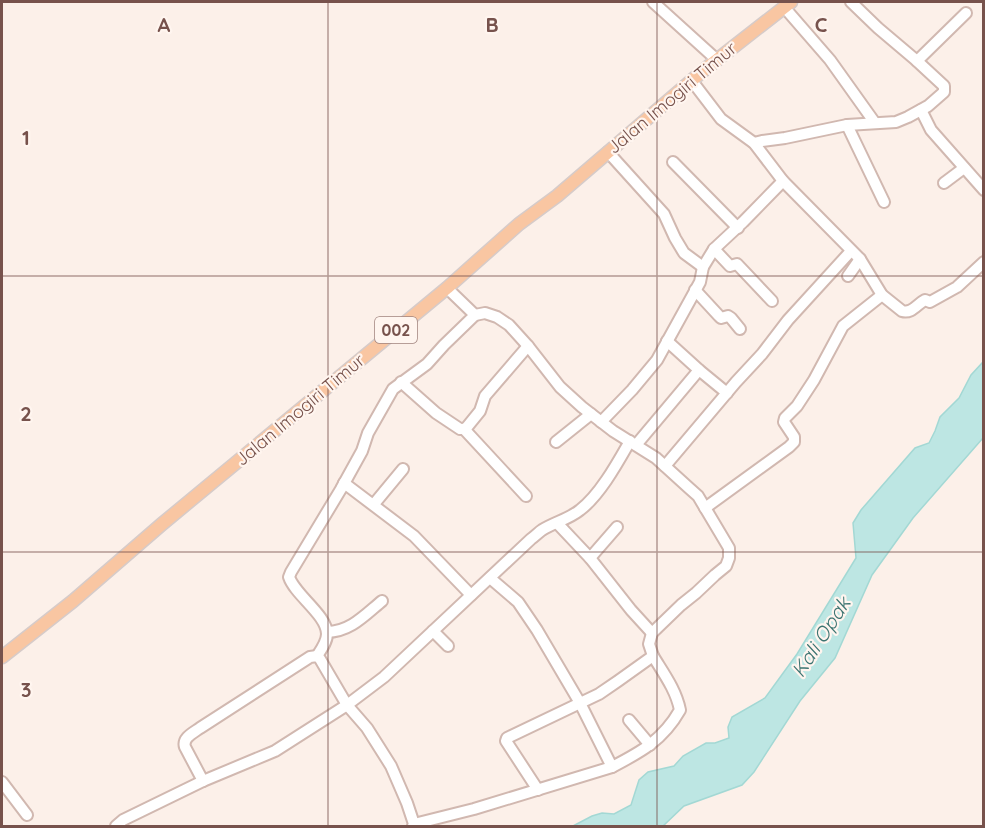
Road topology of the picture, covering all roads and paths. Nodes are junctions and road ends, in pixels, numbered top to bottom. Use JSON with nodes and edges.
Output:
{"nodes":[{"id":1,"x":653,"y":2,"type":"edge"},
{"id":2,"x":850,"y":2,"type":"edge"},
{"id":3,"x":787,"y":4,"type":"edge"},
{"id":4,"x":966,"y":13,"type":"dead end"},
{"id":5,"x":717,"y":60,"type":"junction"},
{"id":6,"x":917,"y":61,"type":"junction"},
{"id":7,"x":692,"y":81,"type":"junction"},
{"id":8,"x":921,"y":110,"type":"junction"},
{"id":9,"x":875,"y":123,"type":"junction"},
{"id":10,"x":847,"y":125,"type":"junction"},
{"id":11,"x":754,"y":143,"type":"junction"},
{"id":12,"x":608,"y":152,"type":"junction"},
{"id":13,"x":673,"y":162,"type":"dead end"},
{"id":14,"x":964,"y":168,"type":"junction"},
{"id":15,"x":783,"y":181,"type":"junction"},
{"id":16,"x":944,"y":183,"type":"dead end"},
{"id":17,"x":984,"y":190,"type":"edge"},
{"id":18,"x":884,"y":202,"type":"dead end"},
{"id":19,"x":738,"y":228,"type":"junction"},
{"id":20,"x":714,"y":249,"type":"junction"},
{"id":21,"x":851,"y":250,"type":"junction"},
{"id":22,"x":860,"y":259,"type":"junction"},
{"id":23,"x":984,"y":262,"type":"edge"},
{"id":24,"x":703,"y":267,"type":"junction"},
{"id":25,"x":848,"y":276,"type":"dead end"},
{"id":26,"x":447,"y":288,"type":"junction"},
{"id":27,"x":695,"y":290,"type":"junction"},
{"id":28,"x":882,"y":295,"type":"junction"},
{"id":29,"x":772,"y":301,"type":"dead end"},
{"id":30,"x":475,"y":315,"type":"junction"},
{"id":31,"x":740,"y":329,"type":"dead end"},
{"id":32,"x":667,"y":341,"type":"junction"},
{"id":33,"x":528,"y":346,"type":"junction"},
{"id":34,"x":699,"y":370,"type":"junction"},
{"id":35,"x":401,"y":382,"type":"junction"},
{"id":36,"x":727,"y":393,"type":"junction"},
{"id":37,"x":591,"y":414,"type":"junction"},
{"id":38,"x":601,"y":422,"type":"junction"},
{"id":39,"x":464,"y":429,"type":"junction"},
{"id":40,"x":556,"y":442,"type":"dead end"},
{"id":41,"x":633,"y":443,"type":"junction"},
{"id":42,"x":665,"y":466,"type":"junction"},
{"id":43,"x":403,"y":468,"type":"dead end"},
{"id":44,"x":344,"y":483,"type":"junction"},
{"id":45,"x":526,"y":496,"type":"dead end"},
{"id":46,"x":374,"y":504,"type":"junction"},
{"id":47,"x":705,"y":508,"type":"junction"},
{"id":48,"x":557,"y":523,"type":"junction"},
{"id":49,"x":617,"y":527,"type":"dead end"},
{"id":50,"x":590,"y":558,"type":"junction"},
{"id":51,"x":490,"y":578,"type":"junction"},
{"id":52,"x":471,"y":595,"type":"junction"},
{"id":53,"x":382,"y":601,"type":"dead end"},
{"id":54,"x":433,"y":631,"type":"junction"},
{"id":55,"x":327,"y":632,"type":"junction"},
{"id":56,"x":652,"y":633,"type":"junction"},
{"id":57,"x":448,"y":646,"type":"dead end"},
{"id":58,"x":317,"y":656,"type":"junction"},
{"id":59,"x":652,"y":656,"type":"junction"},
{"id":60,"x":2,"y":657,"type":"edge"},
{"id":61,"x":580,"y":703,"type":"junction"},
{"id":62,"x":347,"y":705,"type":"junction"},
{"id":63,"x":629,"y":720,"type":"dead end"},
{"id":64,"x":650,"y":745,"type":"junction"},
{"id":65,"x":612,"y":767,"type":"junction"},
{"id":66,"x":203,"y":781,"type":"junction"},
{"id":67,"x":2,"y":782,"type":"edge"},
{"id":68,"x":538,"y":790,"type":"junction"},
{"id":69,"x":27,"y":815,"type":"dead end"},
{"id":70,"x":413,"y":825,"type":"edge"},
{"id":71,"x":118,"y":826,"type":"edge"}],
"edges":[{"from":1,"to":5,"type":"street"},
{"from":2,"to":6,"type":"street"},
{"from":3,"to":5,"type":"main road","name":"Jalan Imogiri Timur","number":"002"},
{"from":3,"to":9,"type":"street"},
{"from":4,"to":6,"type":"street"},
{"from":5,"to":7,"type":"main road","name":"Jalan Imogiri Timur","number":"002"},
{"from":6,"to":8,"type":"street"},
{"from":7,"to":11,"type":"street"},
{"from":7,"to":12,"type":"main road","name":"Jalan Imogiri Timur","number":"002"},
{"from":8,"to":9,"type":"street"},
{"from":8,"to":14,"type":"street"},
{"from":9,"to":10,"type":"street"},
{"from":10,"to":11,"type":"street"},
{"from":10,"to":18,"type":"street"},
{"from":11,"to":15,"type":"street"},
{"from":12,"to":24,"type":"street"},
{"from":12,"to":26,"type":"main road","name":"Jalan Imogiri Timur","number":"002"},
{"from":13,"to":19,"type":"street"},
{"from":14,"to":16,"type":"street"},
{"from":14,"to":17,"type":"street"},
{"from":15,"to":19,"type":"street"},
{"from":15,"to":21,"type":"street"},
{"from":19,"to":20,"type":"street"},
{"from":20,"to":24,"type":"street"},
{"from":20,"to":29,"type":"street"},
{"from":21,"to":22,"type":"street"},
{"from":21,"to":36,"type":"street"},
{"from":22,"to":25,"type":"street"},
{"from":22,"to":28,"type":"street"},
{"from":23,"to":28,"type":"street"},
{"from":24,"to":27,"type":"street"},
{"from":26,"to":30,"type":"street"},
{"from":26,"to":60,"type":"main road","name":"Jalan Imogiri Timur","number":"002"},
{"from":27,"to":31,"type":"street"},
{"from":27,"to":32,"type":"street"},
{"from":28,"to":47,"type":"street"},
{"from":30,"to":33,"type":"street"},
{"from":30,"to":35,"type":"street"},
{"from":32,"to":34,"type":"street"},
{"from":32,"to":38,"type":"street"},
{"from":33,"to":37,"type":"street"},
{"from":33,"to":39,"type":"street"},
{"from":34,"to":36,"type":"street"},
{"from":34,"to":41,"type":"street"},
{"from":35,"to":39,"type":"street"},
{"from":35,"to":44,"type":"street"},
{"from":36,"to":42,"type":"street"},
{"from":37,"to":38,"type":"street"},
{"from":37,"to":40,"type":"street"},
{"from":38,"to":41,"type":"street"},
{"from":39,"to":45,"type":"street"},
{"from":41,"to":42,"type":"street"},
{"from":41,"to":48,"type":"street"},
{"from":42,"to":47,"type":"street"},
{"from":43,"to":46,"type":"street"},
{"from":44,"to":46,"type":"street"},
{"from":44,"to":55,"type":"street"},
{"from":46,"to":52,"type":"street"},
{"from":47,"to":56,"type":"street"},
{"from":48,"to":50,"type":"street"},
{"from":48,"to":51,"type":"street"},
{"from":49,"to":50,"type":"street"},
{"from":50,"to":56,"type":"street"},
{"from":51,"to":52,"type":"street"},
{"from":51,"to":61,"type":"street"},
{"from":52,"to":54,"type":"street"},
{"from":53,"to":55,"type":"street"},
{"from":54,"to":57,"type":"street"},
{"from":54,"to":62,"type":"street"},
{"from":55,"to":58,"type":"street"},
{"from":56,"to":59,"type":"street"},
{"from":58,"to":62,"type":"street"},
{"from":58,"to":66,"type":"street"},
{"from":59,"to":61,"type":"street"},
{"from":59,"to":64,"type":"street"},
{"from":61,"to":65,"type":"street"},
{"from":61,"to":68,"type":"street"},
{"from":62,"to":66,"type":"street"},
{"from":62,"to":70,"type":"street"},
{"from":63,"to":64,"type":"street"},
{"from":64,"to":65,"type":"street"},
{"from":65,"to":68,"type":"street"},
{"from":66,"to":71,"type":"street"},
{"from":67,"to":69,"type":"street"},
{"from":68,"to":70,"type":"street"}]}
